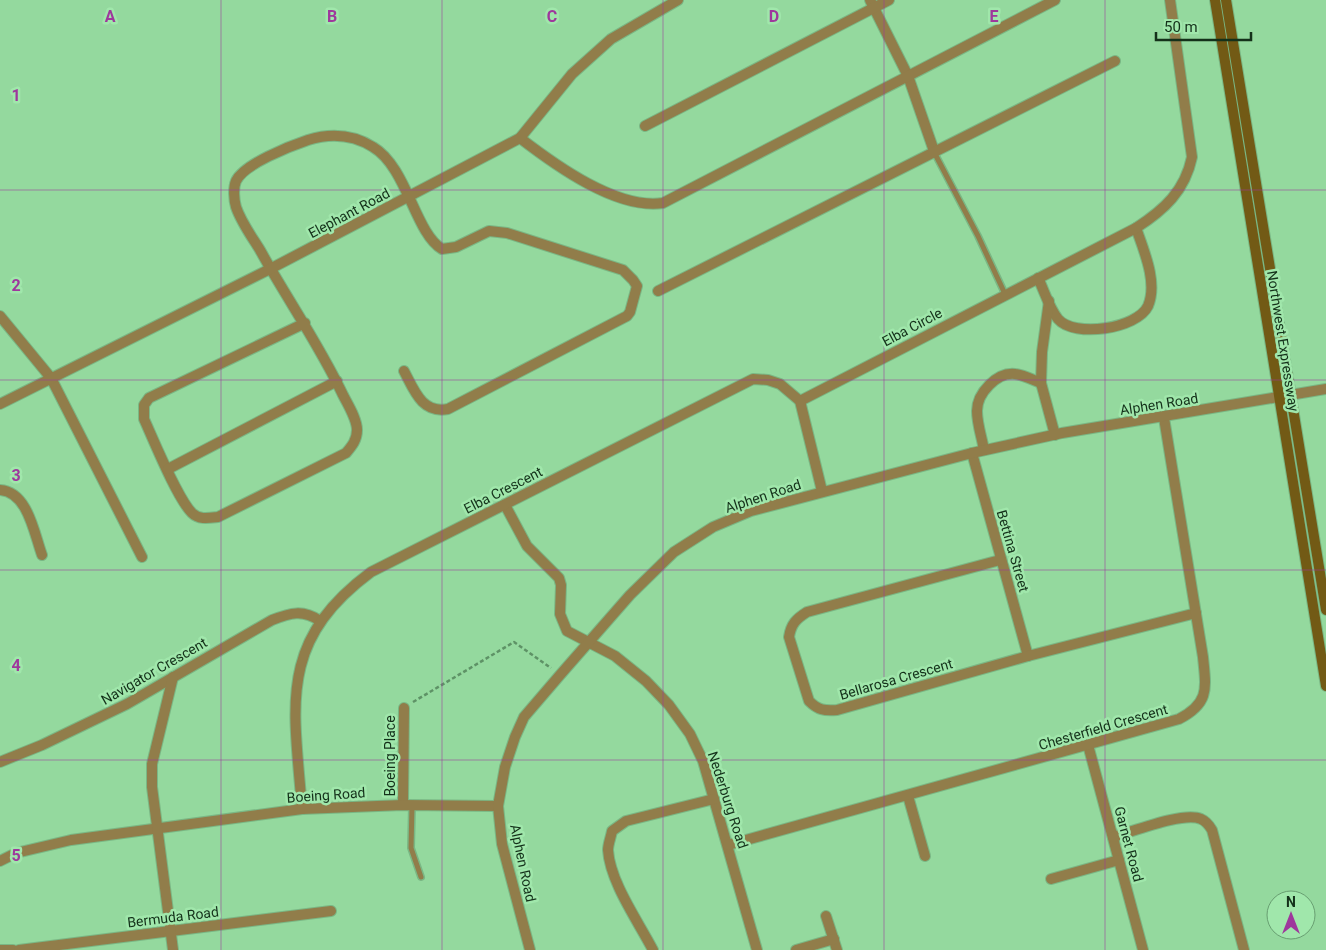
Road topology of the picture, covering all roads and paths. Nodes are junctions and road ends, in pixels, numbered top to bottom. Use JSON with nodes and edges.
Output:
{"nodes":[{"id":1,"x":678,"y":0,"type":"edge"},
{"id":2,"x":889,"y":0,"type":"edge"},
{"id":3,"x":1055,"y":0,"type":"edge"},
{"id":4,"x":1170,"y":0,"type":"edge"},
{"id":5,"x":1216,"y":0,"type":"edge"},
{"id":6,"x":1226,"y":0,"type":"edge"},
{"id":7,"x":872,"y":4,"type":"edge"},
{"id":8,"x":1115,"y":61,"type":"dead end"},
{"id":9,"x":908,"y":76,"type":"junction"},
{"id":10,"x":645,"y":126,"type":"dead end"},
{"id":11,"x":520,"y":138,"type":"junction"},
{"id":12,"x":934,"y":151,"type":"junction"},
{"id":13,"x":410,"y":196,"type":"junction"},
{"id":14,"x":1136,"y":228,"type":"junction"},
{"id":15,"x":270,"y":269,"type":"junction"},
{"id":16,"x":1038,"y":278,"type":"junction"},
{"id":17,"x":658,"y":291,"type":"dead end"},
{"id":18,"x":1005,"y":294,"type":"junction"},
{"id":19,"x":1049,"y":300,"type":"junction"},
{"id":20,"x":0,"y":316,"type":"edge"},
{"id":21,"x":305,"y":323,"type":"junction"},
{"id":22,"x":404,"y":371,"type":"dead end"},
{"id":23,"x":51,"y":378,"type":"junction"},
{"id":24,"x":336,"y":381,"type":"junction"},
{"id":25,"x":1041,"y":383,"type":"junction"},
{"id":26,"x":1326,"y":389,"type":"edge"},
{"id":27,"x":1291,"y":396,"type":"junction"},
{"id":28,"x":1278,"y":398,"type":"junction"},
{"id":29,"x":800,"y":402,"type":"junction"},
{"id":30,"x":0,"y":404,"type":"edge"},
{"id":31,"x":1164,"y":418,"type":"junction"},
{"id":32,"x":1055,"y":435,"type":"junction"},
{"id":33,"x":984,"y":450,"type":"junction"},
{"id":34,"x":972,"y":453,"type":"junction"},
{"id":35,"x":168,"y":469,"type":"junction"},
{"id":36,"x":0,"y":490,"type":"edge"},
{"id":37,"x":822,"y":491,"type":"junction"},
{"id":38,"x":505,"y":505,"type":"junction"},
{"id":39,"x":42,"y":555,"type":"dead end"},
{"id":40,"x":142,"y":557,"type":"dead end"},
{"id":41,"x":1000,"y":560,"type":"junction"},
{"id":42,"x":1326,"y":610,"type":"edge"},
{"id":43,"x":1196,"y":613,"type":"junction"},
{"id":44,"x":320,"y":621,"type":"junction"},
{"id":45,"x":590,"y":641,"type":"junction"},
{"id":46,"x":1028,"y":656,"type":"junction"},
{"id":47,"x":560,"y":675,"type":"junction"},
{"id":48,"x":174,"y":677,"type":"junction"},
{"id":49,"x":1326,"y":686,"type":"edge"},
{"id":50,"x":404,"y":708,"type":"joint"},
{"id":51,"x":1088,"y":745,"type":"junction"},
{"id":52,"x":0,"y":762,"type":"edge"},
{"id":53,"x":908,"y":796,"type":"junction"},
{"id":54,"x":714,"y":799,"type":"junction"},
{"id":55,"x":408,"y":805,"type":"junction"},
{"id":56,"x":498,"y":806,"type":"junction"},
{"id":57,"x":302,"y":809,"type":"junction"},
{"id":58,"x":157,"y":827,"type":"junction"},
{"id":59,"x":1113,"y":837,"type":"junction"},
{"id":60,"x":728,"y":845,"type":"junction"},
{"id":61,"x":925,"y":856,"type":"dead end"},
{"id":62,"x":1119,"y":860,"type":"junction"},
{"id":63,"x":0,"y":861,"type":"edge"},
{"id":64,"x":421,"y":876,"type":"dead end"},
{"id":65,"x":1051,"y":880,"type":"dead end"},
{"id":66,"x":331,"y":911,"type":"dead end"},
{"id":67,"x":826,"y":916,"type":"dead end"},
{"id":68,"x":170,"y":930,"type":"junction"},
{"id":69,"x":834,"y":939,"type":"junction"},
{"id":70,"x":0,"y":950,"type":"edge"},
{"id":71,"x":13,"y":950,"type":"edge"},
{"id":72,"x":19,"y":950,"type":"edge"},
{"id":73,"x":173,"y":950,"type":"edge"},
{"id":74,"x":530,"y":950,"type":"edge"},
{"id":75,"x":653,"y":950,"type":"edge"},
{"id":76,"x":757,"y":950,"type":"edge"},
{"id":77,"x":796,"y":950,"type":"edge"},
{"id":78,"x":837,"y":950,"type":"edge"},
{"id":79,"x":1144,"y":950,"type":"edge"},
{"id":80,"x":1244,"y":950,"type":"edge"}],
"edges":[{"from":1,"to":11,"type":"street","name":"Elephant Road"},
{"from":2,"to":7,"type":"street"},
{"from":3,"to":9,"type":"street"},
{"from":4,"to":14,"type":"street","name":"Elba Circle"},
{"from":5,"to":28,"type":"main road","name":"Northwest Expressway"},
{"from":6,"to":27,"type":"main road","name":"Northwest Expressway"},
{"from":7,"to":9,"type":"street"},
{"from":7,"to":10,"type":"street"},
{"from":8,"to":12,"type":"street"},
{"from":9,"to":11,"type":"street"},
{"from":9,"to":12,"type":"street"},
{"from":11,"to":13,"type":"street","name":"Elephant Road"},
{"from":12,"to":17,"type":"street"},
{"from":12,"to":18,"type":"lane"},
{"from":13,"to":15,"type":"street","name":"Elephant Road"},
{"from":13,"to":15,"type":"street"},
{"from":13,"to":22,"type":"street"},
{"from":14,"to":16,"type":"street","name":"Elba Circle"},
{"from":14,"to":19,"type":"street"},
{"from":15,"to":21,"type":"street"},
{"from":15,"to":23,"type":"street","name":"Elephant Road"},
{"from":16,"to":18,"type":"street","name":"Elba Circle"},
{"from":16,"to":19,"type":"street"},
{"from":18,"to":29,"type":"street","name":"Elba Circle"},
{"from":19,"to":25,"type":"street"},
{"from":20,"to":23,"type":"street"},
{"from":21,"to":24,"type":"street"},
{"from":21,"to":35,"type":"street"},
{"from":23,"to":30,"type":"street","name":"Elephant Road"},
{"from":23,"to":40,"type":"street"},
{"from":24,"to":35,"type":"street"},
{"from":24,"to":35,"type":"street"},
{"from":25,"to":32,"type":"street"},
{"from":25,"to":33,"type":"street"},
{"from":26,"to":27,"type":"street","name":"Alphen Road"},
{"from":27,"to":28,"type":"street","name":"Alphen Road"},
{"from":27,"to":42,"type":"main road","name":"Northwest Expressway"},
{"from":28,"to":31,"type":"street","name":"Alphen Road"},
{"from":28,"to":49,"type":"main road","name":"Northwest Expressway"},
{"from":29,"to":37,"type":"street"},
{"from":29,"to":38,"type":"street","name":"Elba Crescent"},
{"from":31,"to":32,"type":"street","name":"Alphen Road"},
{"from":31,"to":43,"type":"street","name":"Chesterfield Crescent"},
{"from":32,"to":33,"type":"street","name":"Alphen Road"},
{"from":33,"to":34,"type":"street","name":"Alphen Road"},
{"from":34,"to":37,"type":"street","name":"Alphen Road"},
{"from":34,"to":41,"type":"street","name":"Bettina Street"},
{"from":36,"to":39,"type":"street"},
{"from":37,"to":45,"type":"street","name":"Alphen Road"},
{"from":38,"to":44,"type":"street","name":"Elba Crescent"},
{"from":38,"to":45,"type":"street","name":"Nederburg Road"},
{"from":41,"to":46,"type":"street","name":"Bettina Street"},
{"from":41,"to":46,"type":"street","name":"Bellarosa Crescent"},
{"from":43,"to":46,"type":"street","name":"Bellarosa Crescent"},
{"from":43,"to":51,"type":"street","name":"Chesterfield Crescent"},
{"from":44,"to":48,"type":"street","name":"Navigator Crescent"},
{"from":44,"to":57,"type":"street","name":"Elba Crescent"},
{"from":45,"to":47,"type":"street","name":"Alphen Road"},
{"from":45,"to":54,"type":"street","name":"Nederburg Road"},
{"from":47,"to":50,"type":"path"},
{"from":47,"to":56,"type":"street","name":"Alphen Road"},
{"from":48,"to":52,"type":"street","name":"Navigator Crescent"},
{"from":48,"to":58,"type":"street"},
{"from":50,"to":55,"type":"street","name":"Boeing Place"},
{"from":51,"to":53,"type":"street","name":"Chesterfield Crescent"},
{"from":51,"to":59,"type":"street","name":"Garnet Road"},
{"from":53,"to":60,"type":"street","name":"Chesterfield Crescent"},
{"from":53,"to":61,"type":"street"},
{"from":54,"to":60,"type":"street","name":"Nederburg Road"},
{"from":54,"to":75,"type":"street"},
{"from":55,"to":56,"type":"street","name":"Boeing Road"},
{"from":55,"to":57,"type":"street","name":"Boeing Road"},
{"from":55,"to":64,"type":"lane"},
{"from":56,"to":74,"type":"street","name":"Alphen Road"},
{"from":57,"to":58,"type":"street","name":"Boeing Road"},
{"from":58,"to":63,"type":"street","name":"Boeing Road"},
{"from":58,"to":68,"type":"street"},
{"from":59,"to":62,"type":"street","name":"Garnet Road"},
{"from":59,"to":80,"type":"street"},
{"from":60,"to":76,"type":"street","name":"Nederburg Road"},
{"from":62,"to":65,"type":"street"},
{"from":62,"to":79,"type":"street","name":"Garnet Road"},
{"from":66,"to":68,"type":"street","name":"Bermuda Road"},
{"from":67,"to":69,"type":"street"},
{"from":68,"to":72,"type":"street","name":"Bermuda Road"},
{"from":68,"to":73,"type":"street"},
{"from":69,"to":77,"type":"street"},
{"from":69,"to":78,"type":"street"},
{"from":70,"to":71,"type":"street"}]}
